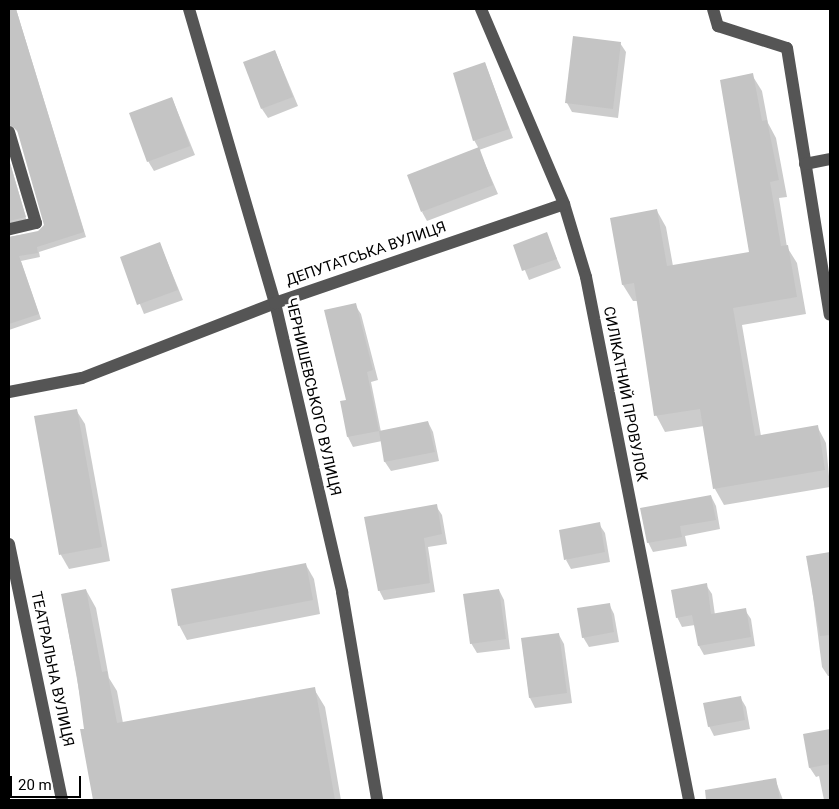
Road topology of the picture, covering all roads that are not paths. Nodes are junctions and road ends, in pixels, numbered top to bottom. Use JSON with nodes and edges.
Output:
{"nodes":[{"id":1,"x":189,"y":9,"type":"edge"},
{"id":2,"x":481,"y":9,"type":"edge"},
{"id":3,"x":713,"y":9,"type":"edge"},
{"id":4,"x":10,"y":140,"type":"edge"},
{"id":5,"x":830,"y":159,"type":"edge"},
{"id":6,"x":805,"y":164,"type":"junction"},
{"id":7,"x":564,"y":204,"type":"junction"},
{"id":8,"x":9,"y":229,"type":"edge"},
{"id":9,"x":275,"y":303,"type":"junction"},
{"id":10,"x":830,"y":315,"type":"edge"},
{"id":11,"x":9,"y":392,"type":"edge"},
{"id":12,"x":9,"y":544,"type":"edge"},
{"id":13,"x":62,"y":800,"type":"edge"},
{"id":14,"x":377,"y":800,"type":"edge"},
{"id":15,"x":689,"y":800,"type":"edge"}],
"edges":[{"from":1,"to":9,"type":"street","name":"ЧЕРНИШЕВСЬКОГО ВУЛИЦЯ"},
{"from":2,"to":7,"type":"street","name":"СИЛІКАТНИЙ ПРОВУЛОК"},
{"from":3,"to":6,"type":"street"},
{"from":4,"to":8,"type":"street"},
{"from":5,"to":6,"type":"street"},
{"from":6,"to":10,"type":"street"},
{"from":7,"to":9,"type":"street","name":"ДЕПУТАТСЬКА ВУЛИЦЯ"},
{"from":7,"to":15,"type":"street","name":"СИЛІКАТНИЙ ПРОВУЛОК"},
{"from":9,"to":11,"type":"street","name":"ДЕПУТАТСЬКА ВУЛИЦЯ"},
{"from":9,"to":14,"type":"street","name":"ЧЕРНИШЕВСЬКОГО ВУЛИЦЯ"},
{"from":12,"to":13,"type":"street","name":"ТЕАТРАЛЬНА ВУЛИЦЯ"}]}
